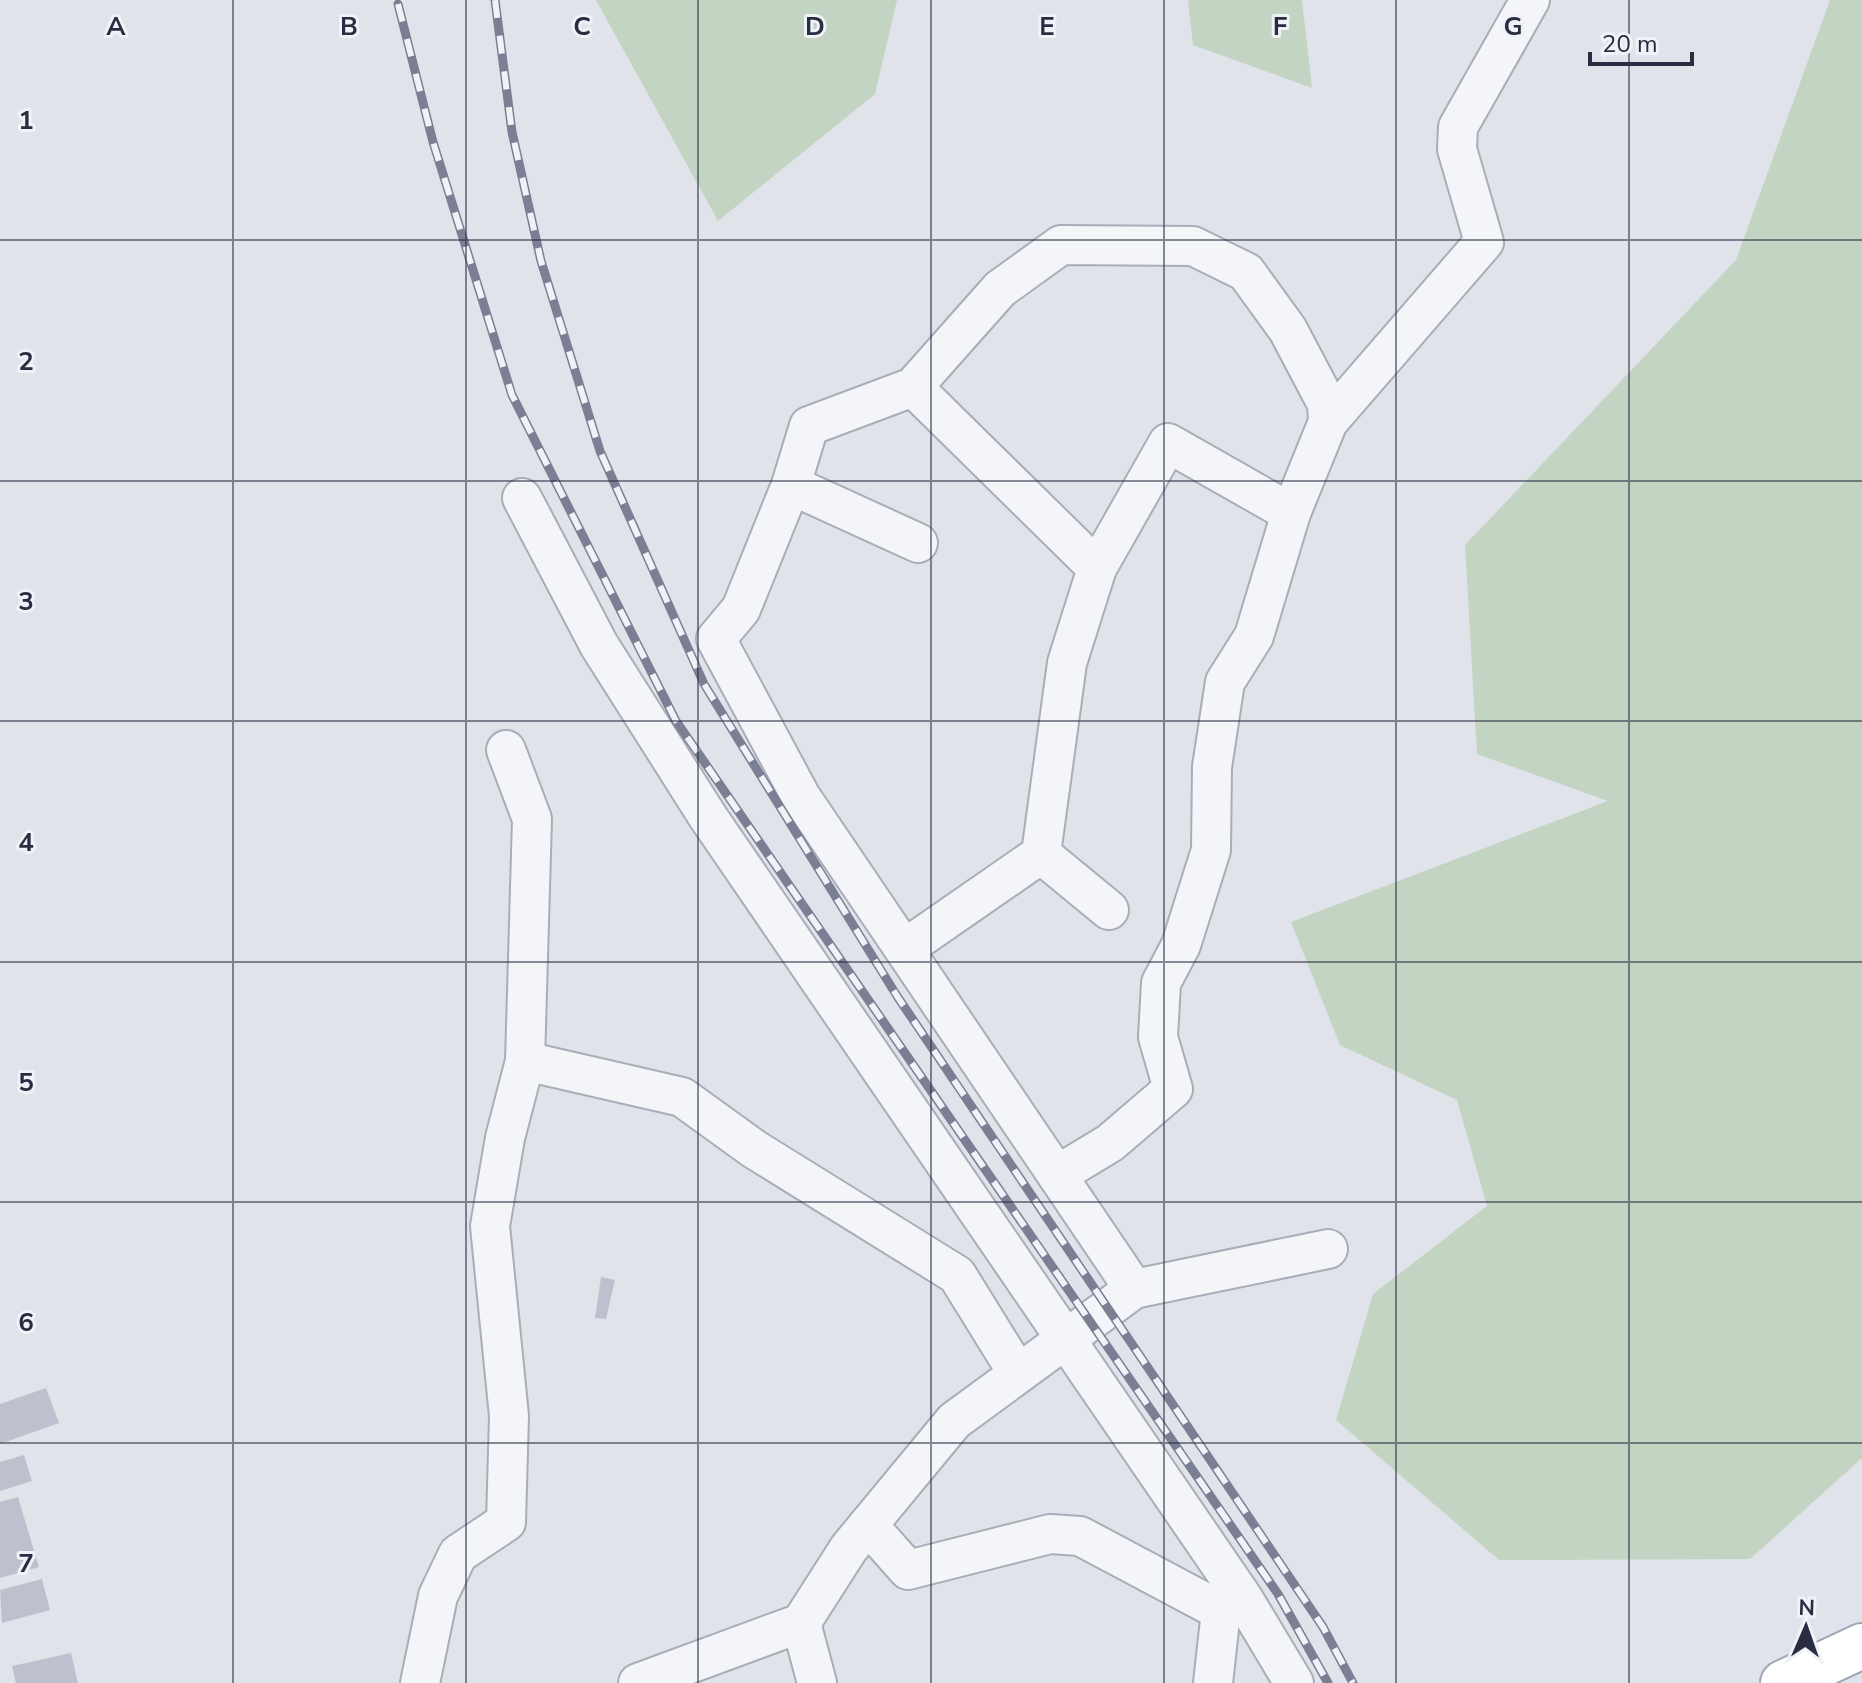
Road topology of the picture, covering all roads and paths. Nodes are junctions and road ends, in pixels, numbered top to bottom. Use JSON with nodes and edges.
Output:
{"nodes":[{"id":1,"x":1530,"y":0,"type":"edge"},
{"id":2,"x":913,"y":387,"type":"junction"},
{"id":3,"x":1328,"y":422,"type":"junction"},
{"id":4,"x":791,"y":485,"type":"junction"},
{"id":5,"x":522,"y":498,"type":"dead end"},
{"id":6,"x":1291,"y":513,"type":"junction"},
{"id":7,"x":918,"y":543,"type":"dead end"},
{"id":8,"x":1097,"y":568,"type":"junction"},
{"id":9,"x":506,"y":750,"type":"dead end"},
{"id":10,"x":1041,"y":854,"type":"junction"},
{"id":11,"x":1109,"y":910,"type":"dead end"},
{"id":12,"x":904,"y":949,"type":"junction"},
{"id":13,"x":525,"y":1061,"type":"junction"},
{"id":14,"x":1057,"y":1175,"type":"junction"},
{"id":15,"x":1328,"y":1249,"type":"dead end"},
{"id":16,"x":1134,"y":1289,"type":"junction"},
{"id":17,"x":1063,"y":1339,"type":"junction"},
{"id":18,"x":1017,"y":1372,"type":"junction"},
{"id":19,"x":868,"y":1525,"type":"junction"},
{"id":20,"x":1232,"y":1605,"type":"junction"},
{"id":21,"x":801,"y":1623,"type":"junction"},
{"id":22,"x":1862,"y":1646,"type":"edge"},
{"id":23,"x":420,"y":1683,"type":"edge"},
{"id":24,"x":638,"y":1683,"type":"edge"},
{"id":25,"x":817,"y":1683,"type":"edge"},
{"id":26,"x":1213,"y":1683,"type":"edge"},
{"id":27,"x":1294,"y":1683,"type":"edge"},
{"id":28,"x":1783,"y":1683,"type":"edge"}],
"edges":[{"from":1,"to":3,"type":"street"},
{"from":2,"to":3,"type":"street"},
{"from":2,"to":4,"type":"street"},
{"from":2,"to":8,"type":"street"},
{"from":3,"to":6,"type":"street"},
{"from":4,"to":7,"type":"street"},
{"from":4,"to":12,"type":"street"},
{"from":5,"to":17,"type":"street"},
{"from":6,"to":8,"type":"street"},
{"from":6,"to":14,"type":"street"},
{"from":8,"to":10,"type":"street"},
{"from":9,"to":13,"type":"street"},
{"from":10,"to":11,"type":"street"},
{"from":10,"to":12,"type":"street"},
{"from":12,"to":14,"type":"street"},
{"from":13,"to":18,"type":"street"},
{"from":13,"to":23,"type":"street"},
{"from":14,"to":16,"type":"street"},
{"from":15,"to":16,"type":"street"},
{"from":16,"to":17,"type":"street"},
{"from":17,"to":18,"type":"street"},
{"from":17,"to":20,"type":"street"},
{"from":18,"to":19,"type":"street"},
{"from":19,"to":20,"type":"street"},
{"from":19,"to":21,"type":"street"},
{"from":20,"to":26,"type":"street"},
{"from":20,"to":27,"type":"street"},
{"from":21,"to":24,"type":"street"},
{"from":21,"to":25,"type":"street"},
{"from":22,"to":28,"type":"main road"}]}
